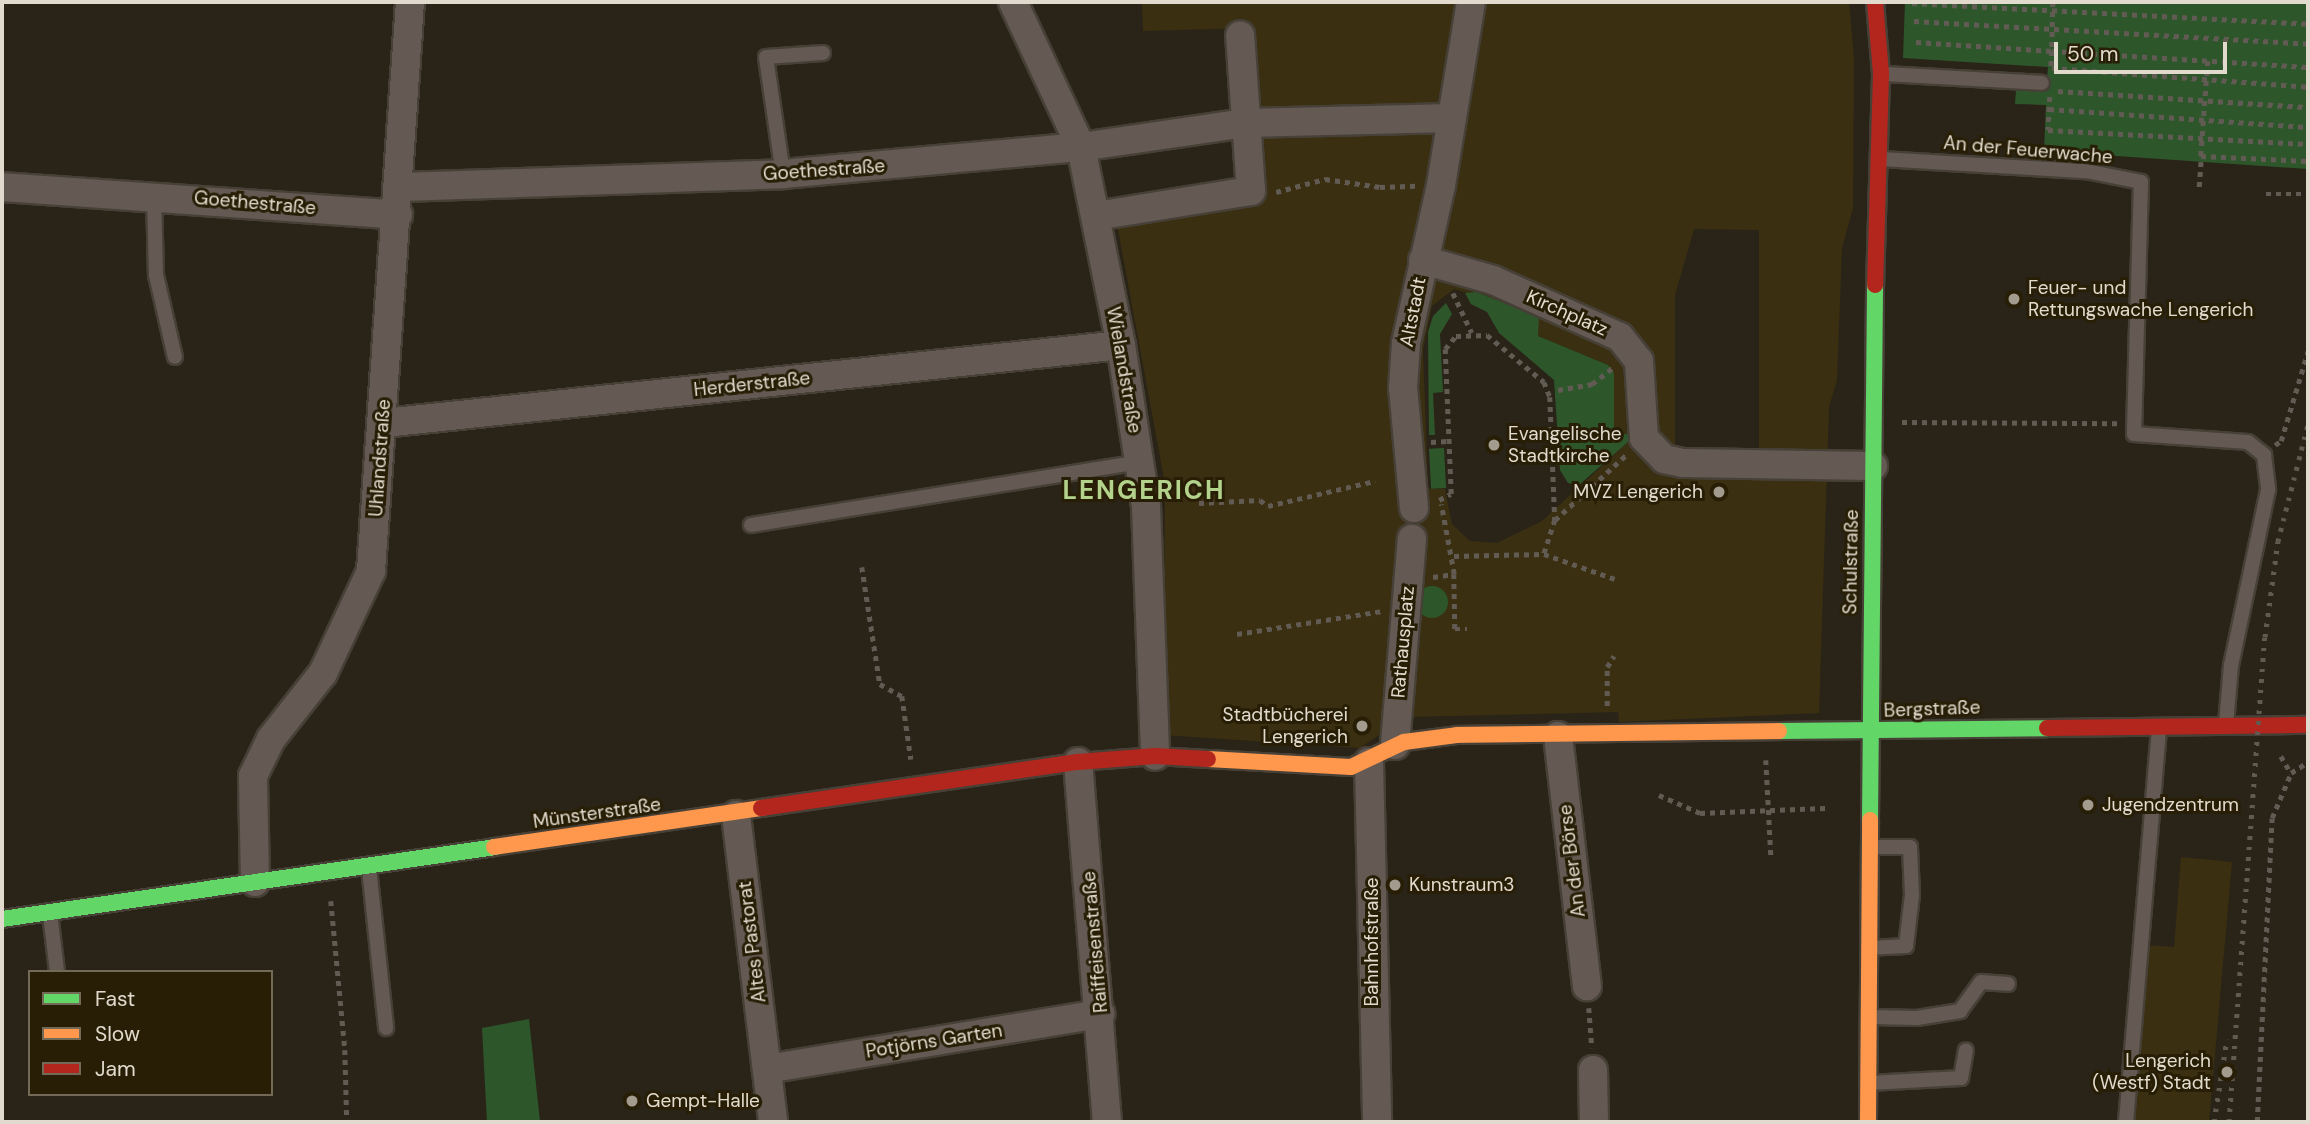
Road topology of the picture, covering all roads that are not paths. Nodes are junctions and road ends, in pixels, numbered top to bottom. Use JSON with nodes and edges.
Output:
{"nodes":[{"id":1,"x":410,"y":2,"type":"edge"},
{"id":2,"x":1013,"y":2,"type":"edge"},
{"id":3,"x":1472,"y":2,"type":"edge"},
{"id":4,"x":1875,"y":2,"type":"edge"},
{"id":5,"x":1240,"y":35,"type":"dead end"},
{"id":6,"x":823,"y":53,"type":"dead end"},
{"id":7,"x":1881,"y":74,"type":"junction"},
{"id":8,"x":2046,"y":87,"type":"road end"},
{"id":9,"x":1452,"y":118,"type":"junction"},
{"id":10,"x":1246,"y":124,"type":"junction"},
{"id":11,"x":1081,"y":147,"type":"junction"},
{"id":12,"x":1880,"y":159,"type":"junction"},
{"id":13,"x":783,"y":174,"type":"junction"},
{"id":14,"x":2,"y":187,"type":"edge"},
{"id":15,"x":400,"y":187,"type":"junction"},
{"id":16,"x":154,"y":195,"type":"junction"},
{"id":17,"x":398,"y":215,"type":"junction"},
{"id":18,"x":1096,"y":216,"type":"junction"},
{"id":19,"x":1423,"y":260,"type":"junction"},
{"id":20,"x":1121,"y":345,"type":"junction"},
{"id":21,"x":175,"y":357,"type":"dead end"},
{"id":22,"x":384,"y":423,"type":"junction"},
{"id":23,"x":1140,"y":462,"type":"junction"},
{"id":24,"x":1873,"y":466,"type":"junction"},
{"id":25,"x":1427,"y":504,"type":"road end"},
{"id":26,"x":751,"y":525,"type":"dead end"},
{"id":27,"x":1412,"y":539,"type":"dead end"},
{"id":28,"x":2160,"y":724,"type":"junction"},
{"id":29,"x":2226,"y":724,"type":"junction"},
{"id":30,"x":2308,"y":725,"type":"edge"},
{"id":31,"x":1871,"y":731,"type":"junction"},
{"id":32,"x":1558,"y":736,"type":"junction"},
{"id":33,"x":1395,"y":745,"type":"junction"},
{"id":34,"x":1155,"y":756,"type":"junction"},
{"id":35,"x":1078,"y":762,"type":"junction"},
{"id":36,"x":1368,"y":762,"type":"junction"},
{"id":37,"x":736,"y":815,"type":"junction"},
{"id":38,"x":1870,"y":847,"type":"junction"},
{"id":39,"x":369,"y":867,"type":"junction"},
{"id":40,"x":255,"y":882,"type":"junction"},
{"id":41,"x":50,"y":912,"type":"junction"},
{"id":42,"x":2,"y":919,"type":"edge"},
{"id":43,"x":1869,"y":948,"type":"junction"},
{"id":44,"x":57,"y":970,"type":"edge"},
{"id":45,"x":2008,"y":984,"type":"dead end"},
{"id":46,"x":1587,"y":986,"type":"road end"},
{"id":47,"x":1101,"y":1014,"type":"junction"},
{"id":48,"x":1869,"y":1017,"type":"junction"},
{"id":49,"x":386,"y":1028,"type":"dead end"},
{"id":50,"x":1966,"y":1050,"type":"dead end"},
{"id":51,"x":767,"y":1069,"type":"junction"},
{"id":52,"x":1593,"y":1070,"type":"road end"},
{"id":53,"x":1868,"y":1083,"type":"junction"},
{"id":54,"x":773,"y":1122,"type":"edge"},
{"id":55,"x":1107,"y":1122,"type":"edge"},
{"id":56,"x":1377,"y":1122,"type":"edge"},
{"id":57,"x":1594,"y":1122,"type":"edge"},
{"id":58,"x":1868,"y":1122,"type":"edge"},
{"id":59,"x":2126,"y":1122,"type":"edge"}],
"edges":[{"from":1,"to":15,"type":"street","name":"Uhlandstraße"},
{"from":2,"to":11,"type":"street","name":"Wielandstraße"},
{"from":3,"to":9,"type":"street","name":"Altstadt"},
{"from":4,"to":7,"type":"street","name":"Schulstraße"},
{"from":5,"to":10,"type":"street"},
{"from":6,"to":13,"type":"lane"},
{"from":7,"to":8,"type":"lane"},
{"from":7,"to":12,"type":"street","name":"Schulstraße"},
{"from":9,"to":10,"type":"street"},
{"from":9,"to":19,"type":"street","name":"Altstadt"},
{"from":10,"to":11,"type":"street","name":"Goethestraße"},
{"from":10,"to":18,"type":"street"},
{"from":11,"to":13,"type":"street","name":"Goethestraße"},
{"from":11,"to":18,"type":"street","name":"Wielandstraße"},
{"from":12,"to":24,"type":"street","name":"Schulstraße"},
{"from":12,"to":29,"type":"lane","name":"An der Feuerwache"},
{"from":13,"to":15,"type":"street","name":"Goethestraße"},
{"from":14,"to":16,"type":"street","name":"Goethestraße"},
{"from":15,"to":17,"type":"street","name":"Uhlandstraße"},
{"from":16,"to":17,"type":"street","name":"Goethestraße"},
{"from":16,"to":21,"type":"lane"},
{"from":17,"to":22,"type":"street","name":"Uhlandstraße"},
{"from":18,"to":20,"type":"street","name":"Wielandstraße"},
{"from":19,"to":24,"type":"street","name":"Kirchplatz"},
{"from":19,"to":25,"type":"street","name":"Altstadt"},
{"from":20,"to":22,"type":"street","name":"Herderstraße"},
{"from":20,"to":23,"type":"street","name":"Wielandstraße"},
{"from":22,"to":40,"type":"street","name":"Uhlandstraße"},
{"from":23,"to":26,"type":"lane"},
{"from":23,"to":34,"type":"street","name":"Wielandstraße"},
{"from":24,"to":31,"type":"street","name":"Schulstraße"},
{"from":27,"to":33,"type":"street","name":"Rathausplatz"},
{"from":28,"to":29,"type":"street","name":"Bergstraße"},
{"from":28,"to":31,"type":"street","name":"Bergstraße"},
{"from":28,"to":59,"type":"lane"},
{"from":29,"to":30,"type":"street","name":"Bergstraße"},
{"from":31,"to":32,"type":"street","name":"Bergstraße"},
{"from":31,"to":38,"type":"street","name":"Schulstraße"},
{"from":32,"to":33,"type":"street"},
{"from":32,"to":46,"type":"street","name":"An der Börse"},
{"from":33,"to":36,"type":"street"},
{"from":34,"to":35,"type":"street","name":"Münsterstraße"},
{"from":34,"to":36,"type":"street","name":"Münsterstraße"},
{"from":35,"to":37,"type":"street","name":"Münsterstraße"},
{"from":35,"to":47,"type":"street","name":"Raiffeisenstraße"},
{"from":36,"to":56,"type":"street","name":"Bahnhofstraße"},
{"from":37,"to":39,"type":"street","name":"Münsterstraße"},
{"from":37,"to":51,"type":"street","name":"Altes Pastorat"},
{"from":38,"to":43,"type":"street","name":"Schulstraße"},
{"from":38,"to":43,"type":"lane"},
{"from":39,"to":40,"type":"street","name":"Münsterstraße"},
{"from":39,"to":49,"type":"lane"},
{"from":40,"to":41,"type":"street","name":"Münsterstraße"},
{"from":41,"to":42,"type":"street","name":"Münsterstraße"},
{"from":41,"to":44,"type":"lane"},
{"from":43,"to":48,"type":"street","name":"Schulstraße"},
{"from":45,"to":48,"type":"lane"},
{"from":47,"to":51,"type":"street","name":"Potjörns Garten"},
{"from":47,"to":55,"type":"street","name":"Raiffeisenstraße"},
{"from":48,"to":53,"type":"street","name":"Schulstraße"},
{"from":50,"to":53,"type":"lane"},
{"from":51,"to":54,"type":"street","name":"Altes Pastorat"},
{"from":52,"to":57,"type":"street"},
{"from":53,"to":58,"type":"street","name":"Schulstraße"}]}
